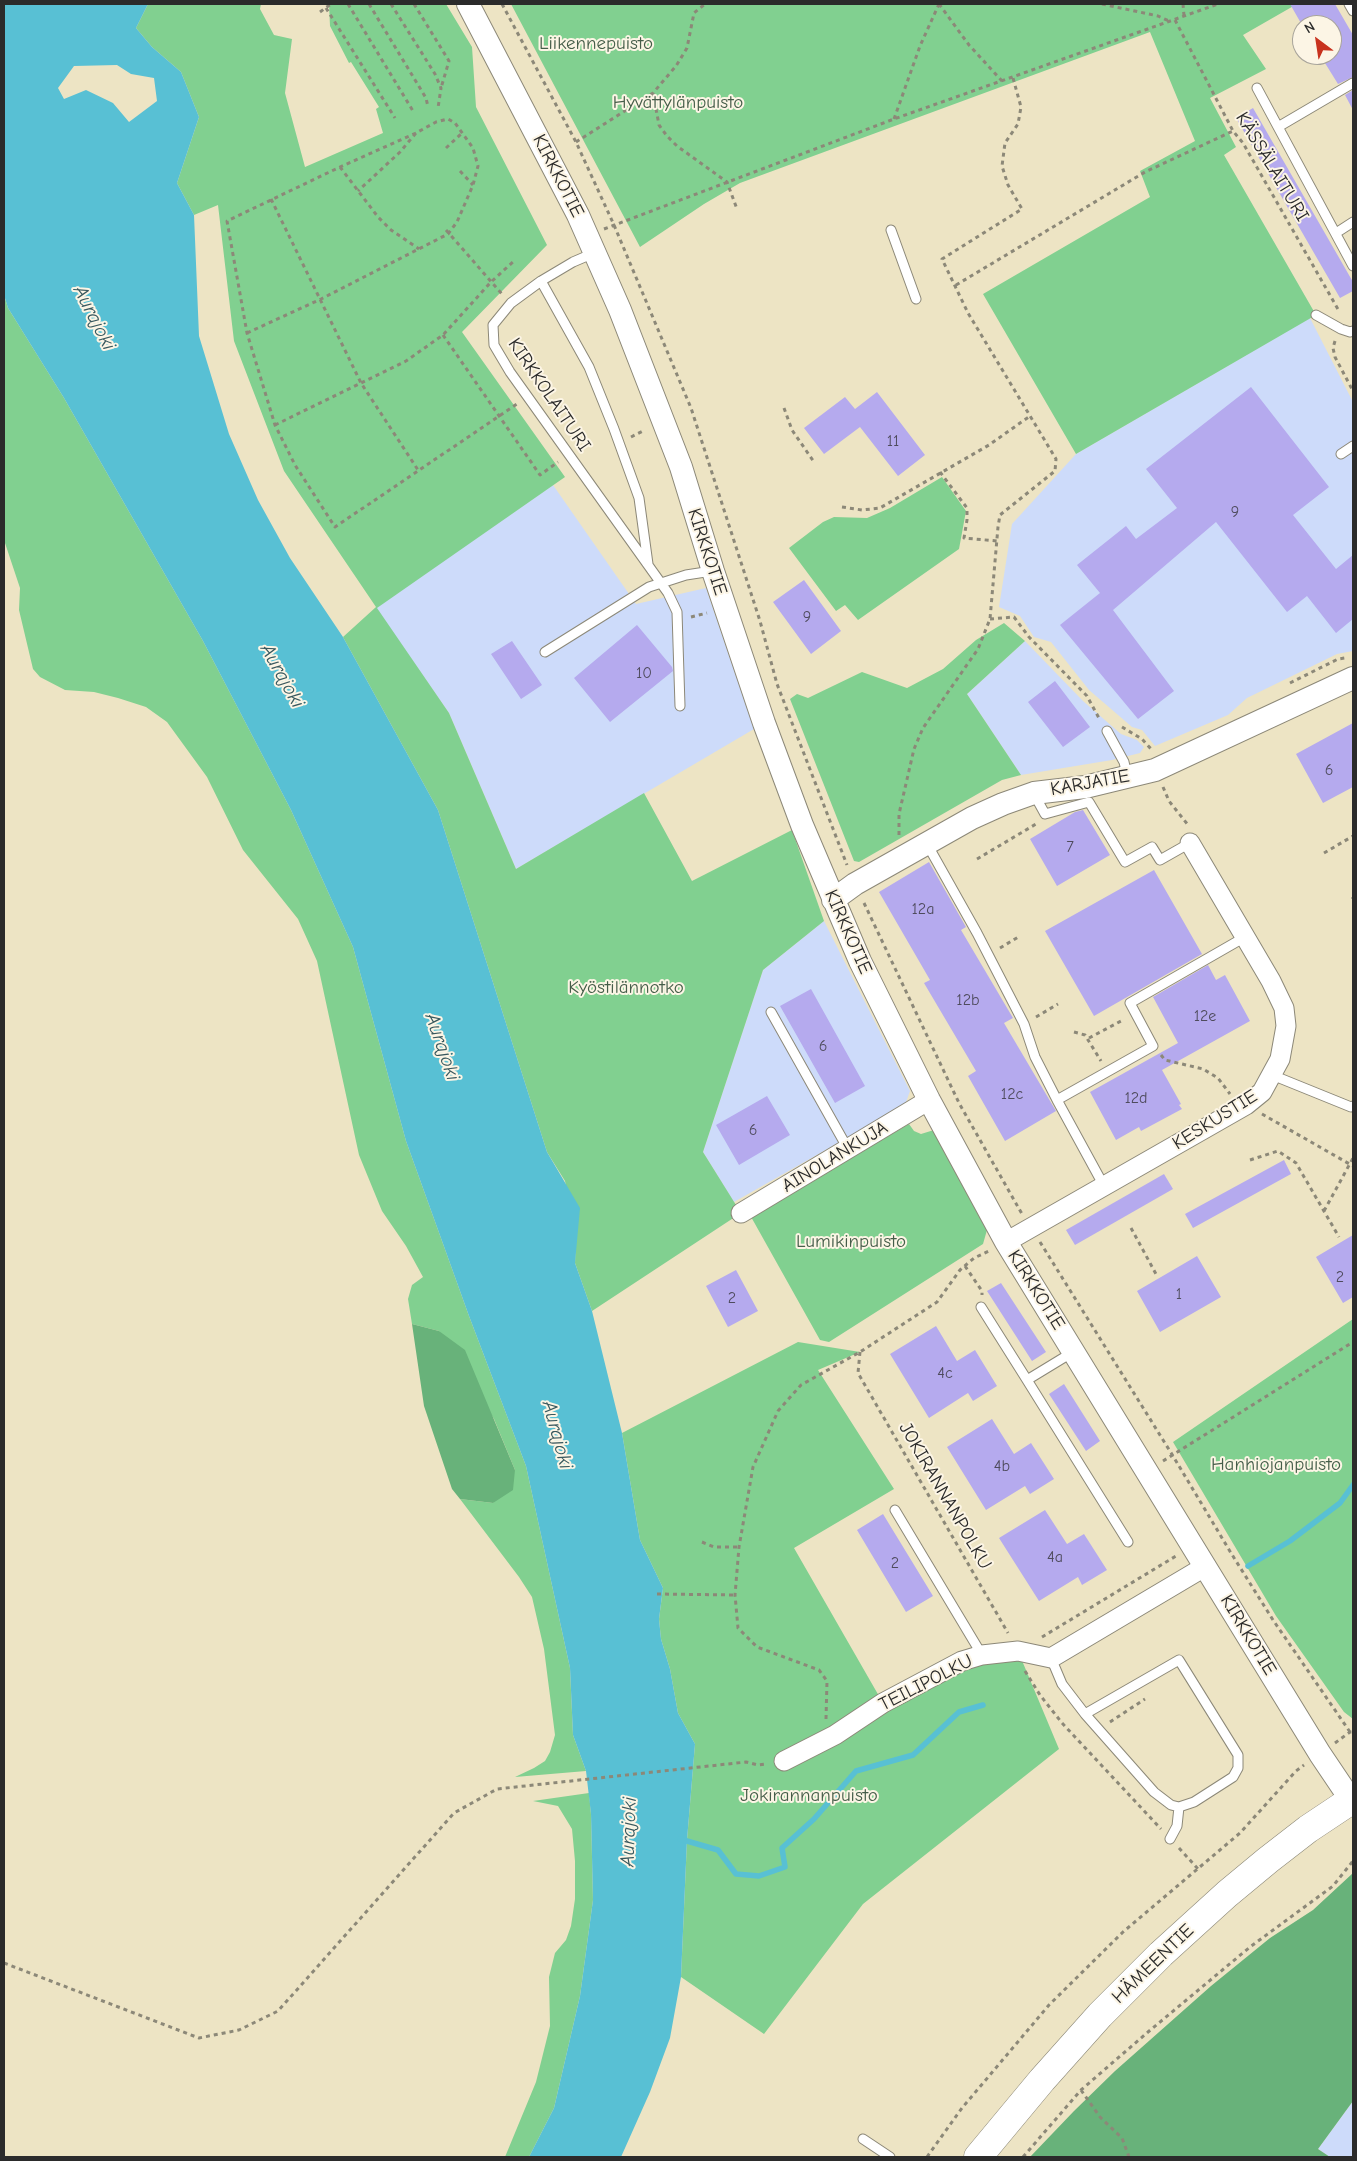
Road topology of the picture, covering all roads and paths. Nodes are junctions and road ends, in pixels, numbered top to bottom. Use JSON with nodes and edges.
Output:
{"nodes":[{"id":1,"x":331,"y":4,"type":"edge"},
{"id":2,"x":348,"y":4,"type":"edge"},
{"id":3,"x":369,"y":4,"type":"edge"},
{"id":4,"x":391,"y":4,"type":"edge"},
{"id":5,"x":414,"y":4,"type":"edge"},
{"id":6,"x":468,"y":4,"type":"edge"},
{"id":7,"x":502,"y":4,"type":"edge"},
{"id":8,"x":705,"y":4,"type":"edge"},
{"id":9,"x":939,"y":4,"type":"edge"},
{"id":10,"x":1102,"y":4,"type":"edge"},
{"id":11,"x":1182,"y":4,"type":"edge"},
{"id":12,"x":1218,"y":4,"type":"edge"},
{"id":13,"x":1349,"y":4,"type":"edge"},
{"id":14,"x":326,"y":8,"type":"junction"},
{"id":15,"x":320,"y":12,"type":"dead end"},
{"id":16,"x":1353,"y":12,"type":"edge"},
{"id":17,"x":1184,"y":16,"type":"junction"},
{"id":18,"x":1175,"y":20,"type":"junction"},
{"id":19,"x":1168,"y":21,"type":"junction"},
{"id":20,"x":1012,"y":78,"type":"junction"},
{"id":21,"x":1002,"y":81,"type":"junction"},
{"id":22,"x":1353,"y":83,"type":"edge"},
{"id":23,"x":441,"y":88,"type":"junction"},
{"id":24,"x":1257,"y":88,"type":"dead end"},
{"id":25,"x":653,"y":93,"type":"junction"},
{"id":26,"x":428,"y":106,"type":"dead end"},
{"id":27,"x":438,"y":108,"type":"dead end"},
{"id":28,"x":413,"y":111,"type":"dead end"},
{"id":29,"x":395,"y":118,"type":"dead end"},
{"id":30,"x":894,"y":119,"type":"junction"},
{"id":31,"x":1278,"y":127,"type":"junction"},
{"id":32,"x":1233,"y":131,"type":"junction"},
{"id":33,"x":416,"y":133,"type":"junction"},
{"id":34,"x":462,"y":133,"type":"junction"},
{"id":35,"x":576,"y":142,"type":"junction"},
{"id":36,"x":446,"y":148,"type":"dead end"},
{"id":37,"x":340,"y":167,"type":"junction"},
{"id":38,"x":460,"y":171,"type":"dead end"},
{"id":39,"x":727,"y":182,"type":"junction"},
{"id":40,"x":473,"y":186,"type":"junction"},
{"id":41,"x":358,"y":192,"type":"junction"},
{"id":42,"x":271,"y":199,"type":"junction"},
{"id":43,"x":738,"y":209,"type":"dead end"},
{"id":44,"x":1353,"y":222,"type":"edge"},
{"id":45,"x":614,"y":225,"type":"junction"},
{"id":46,"x":446,"y":230,"type":"dead end"},
{"id":47,"x":891,"y":230,"type":"dead end"},
{"id":48,"x":1336,"y":233,"type":"junction"},
{"id":49,"x":448,"y":234,"type":"junction"},
{"id":50,"x":591,"y":244,"type":"junction"},
{"id":51,"x":419,"y":249,"type":"junction"},
{"id":52,"x":515,"y":260,"type":"dead end"},
{"id":53,"x":1353,"y":266,"type":"edge"},
{"id":54,"x":541,"y":281,"type":"junction"},
{"id":55,"x":491,"y":282,"type":"junction"},
{"id":56,"x":956,"y":285,"type":"junction"},
{"id":57,"x":321,"y":299,"type":"junction"},
{"id":58,"x":916,"y":299,"type":"dead end"},
{"id":59,"x":511,"y":303,"type":"junction"},
{"id":60,"x":1316,"y":314,"type":"dead end"},
{"id":61,"x":1341,"y":329,"type":"junction"},
{"id":62,"x":1353,"y":331,"type":"edge"},
{"id":63,"x":247,"y":333,"type":"junction"},
{"id":64,"x":443,"y":335,"type":"junction"},
{"id":65,"x":361,"y":383,"type":"junction"},
{"id":66,"x":1353,"y":391,"type":"edge"},
{"id":67,"x":528,"y":397,"type":"junction"},
{"id":68,"x":784,"y":408,"type":"dead end"},
{"id":69,"x":1030,"y":416,"type":"junction"},
{"id":70,"x":499,"y":417,"type":"junction"},
{"id":71,"x":276,"y":425,"type":"junction"},
{"id":72,"x":653,"y":426,"type":"dead end"},
{"id":73,"x":619,"y":442,"type":"junction"},
{"id":74,"x":1353,"y":446,"type":"edge"},
{"id":75,"x":1341,"y":454,"type":"dead end"},
{"id":76,"x":570,"y":455,"type":"junction"},
{"id":77,"x":814,"y":462,"type":"dead end"},
{"id":78,"x":418,"y":470,"type":"junction"},
{"id":79,"x":940,"y":472,"type":"junction"},
{"id":80,"x":842,"y":507,"type":"dead end"},
{"id":81,"x":997,"y":541,"type":"junction"},
{"id":82,"x":648,"y":564,"type":"junction"},
{"id":83,"x":713,"y":571,"type":"junction"},
{"id":84,"x":661,"y":583,"type":"junction"},
{"id":85,"x":990,"y":619,"type":"junction"},
{"id":86,"x":545,"y":652,"type":"dead end"},
{"id":87,"x":1353,"y":678,"type":"edge"},
{"id":88,"x":680,"y":706,"type":"dead end"},
{"id":89,"x":1107,"y":732,"type":"junction"},
{"id":90,"x":1154,"y":753,"type":"dead end"},
{"id":91,"x":1128,"y":778,"type":"junction"},
{"id":92,"x":1034,"y":793,"type":"junction"},
{"id":93,"x":1045,"y":814,"type":"junction"},
{"id":94,"x":1353,"y":836,"type":"edge"},
{"id":95,"x":899,"y":838,"type":"dead end"},
{"id":96,"x":927,"y":843,"type":"junction"},
{"id":97,"x":1190,"y":843,"type":"joint"},
{"id":98,"x":1324,"y":853,"type":"dead end"},
{"id":99,"x":977,"y":859,"type":"dead end"},
{"id":100,"x":855,"y":884,"type":"junction"},
{"id":101,"x":833,"y":900,"type":"junction"},
{"id":102,"x":1020,"y":936,"type":"dead end"},
{"id":103,"x":1245,"y":937,"type":"junction"},
{"id":104,"x":988,"y":954,"type":"junction"},
{"id":105,"x":1058,"y":1004,"type":"dead end"},
{"id":106,"x":771,"y":1012,"type":"dead end"},
{"id":107,"x":1024,"y":1024,"type":"junction"},
{"id":108,"x":1074,"y":1032,"type":"dead end"},
{"id":109,"x":1153,"y":1046,"type":"junction"},
{"id":110,"x":1107,"y":1072,"type":"junction"},
{"id":111,"x":1272,"y":1076,"type":"junction"},
{"id":112,"x":929,"y":1100,"type":"junction"},
{"id":113,"x":1057,"y":1100,"type":"junction"},
{"id":114,"x":1233,"y":1100,"type":"dead end"},
{"id":115,"x":1353,"y":1106,"type":"edge"},
{"id":116,"x":1260,"y":1113,"type":"dead end"},
{"id":117,"x":848,"y":1149,"type":"junction"},
{"id":118,"x":1353,"y":1158,"type":"edge"},
{"id":119,"x":1250,"y":1160,"type":"dead end"},
{"id":120,"x":1352,"y":1165,"type":"edge"},
{"id":121,"x":1104,"y":1186,"type":"junction"},
{"id":122,"x":1324,"y":1211,"type":"junction"},
{"id":123,"x":741,"y":1213,"type":"dead end"},
{"id":124,"x":1030,"y":1227,"type":"junction"},
{"id":125,"x":1131,"y":1228,"type":"dead end"},
{"id":126,"x":1339,"y":1238,"type":"dead end"},
{"id":127,"x":998,"y":1246,"type":"junction"},
{"id":128,"x":965,"y":1266,"type":"junction"},
{"id":129,"x":1156,"y":1274,"type":"dead end"},
{"id":130,"x":981,"y":1307,"type":"joint"},
{"id":131,"x":1353,"y":1342,"type":"edge"},
{"id":132,"x":860,"y":1352,"type":"junction"},
{"id":133,"x":1073,"y":1352,"type":"junction"},
{"id":134,"x":1027,"y":1380,"type":"junction"},
{"id":135,"x":1173,"y":1456,"type":"junction"},
{"id":136,"x":1147,"y":1471,"type":"junction"},
{"id":137,"x":895,"y":1510,"type":"dead end"},
{"id":138,"x":702,"y":1542,"type":"dead end"},
{"id":139,"x":1128,"y":1542,"type":"dead end"},
{"id":140,"x":738,"y":1547,"type":"junction"},
{"id":141,"x":1178,"y":1553,"type":"dead end"},
{"id":142,"x":1206,"y":1566,"type":"junction"},
{"id":143,"x":657,"y":1594,"type":"dead end"},
{"id":144,"x":735,"y":1594,"type":"junction"},
{"id":145,"x":1018,"y":1651,"type":"junction"},
{"id":146,"x":982,"y":1655,"type":"junction"},
{"id":147,"x":1051,"y":1658,"type":"junction"},
{"id":148,"x":1145,"y":1699,"type":"dead end"},
{"id":149,"x":1085,"y":1714,"type":"junction"},
{"id":150,"x":1100,"y":1730,"type":"junction"},
{"id":151,"x":1352,"y":1732,"type":"edge"},
{"id":152,"x":835,"y":1735,"type":"junction"},
{"id":153,"x":1084,"y":1746,"type":"junction"},
{"id":154,"x":1320,"y":1754,"type":"junction"},
{"id":155,"x":784,"y":1761,"type":"joint"},
{"id":156,"x":1352,"y":1800,"type":"edge"},
{"id":157,"x":1179,"y":1808,"type":"junction"},
{"id":158,"x":1170,"y":1839,"type":"junction"},
{"id":159,"x":1353,"y":1861,"type":"edge"},
{"id":160,"x":1198,"y":1869,"type":"junction"},
{"id":161,"x":4,"y":1963,"type":"edge"},
{"id":162,"x":1081,"y":2090,"type":"junction"},
{"id":163,"x":862,"y":2139,"type":"dead end"},
{"id":164,"x":890,"y":2157,"type":"edge"},
{"id":165,"x":927,"y":2157,"type":"edge"},
{"id":166,"x":978,"y":2157,"type":"edge"},
{"id":167,"x":1023,"y":2157,"type":"edge"},
{"id":168,"x":1130,"y":2157,"type":"edge"}],
"edges":[{"from":1,"to":14,"type":"path"},
{"from":2,"to":28,"type":"path"},
{"from":3,"to":26,"type":"path"},
{"from":4,"to":23,"type":"path"},
{"from":5,"to":23,"type":"path"},
{"from":6,"to":50,"type":"street","name":"KIRKKOTIE"},
{"from":7,"to":35,"type":"path"},
{"from":8,"to":25,"type":"path"},
{"from":9,"to":21,"type":"path"},
{"from":9,"to":30,"type":"path"},
{"from":10,"to":19,"type":"path"},
{"from":11,"to":17,"type":"path"},
{"from":12,"to":17,"type":"path"},
{"from":13,"to":16,"type":"lane"},
{"from":14,"to":15,"type":"path"},
{"from":14,"to":29,"type":"path"},
{"from":17,"to":18,"type":"path"},
{"from":18,"to":19,"type":"path"},
{"from":18,"to":32,"type":"path","name":"KÄSSÄLAITURI"},
{"from":19,"to":20,"type":"path"},
{"from":20,"to":21,"type":"path"},
{"from":20,"to":56,"type":"path"},
{"from":21,"to":30,"type":"path"},
{"from":22,"to":31,"type":"lane"},
{"from":23,"to":27,"type":"path"},
{"from":24,"to":31,"type":"lane"},
{"from":25,"to":35,"type":"path"},
{"from":25,"to":39,"type":"path"},
{"from":30,"to":39,"type":"path"},
{"from":31,"to":48,"type":"lane"},
{"from":32,"to":56,"type":"path"},
{"from":32,"to":61,"type":"path","name":"KÄSSÄLAITURI"},
{"from":33,"to":34,"type":"path"},
{"from":33,"to":37,"type":"path"},
{"from":33,"to":41,"type":"path"},
{"from":34,"to":36,"type":"path"},
{"from":34,"to":40,"type":"path"},
{"from":35,"to":45,"type":"path"},
{"from":37,"to":41,"type":"path"},
{"from":37,"to":42,"type":"path"},
{"from":38,"to":40,"type":"path"},
{"from":39,"to":43,"type":"path"},
{"from":39,"to":45,"type":"path"},
{"from":40,"to":49,"type":"path"},
{"from":41,"to":51,"type":"path"},
{"from":42,"to":57,"type":"path"},
{"from":42,"to":63,"type":"path"},
{"from":44,"to":48,"type":"lane"},
{"from":45,"to":50,"type":"path"},
{"from":45,"to":100,"type":"path"},
{"from":46,"to":49,"type":"path"},
{"from":47,"to":58,"type":"lane"},
{"from":48,"to":53,"type":"lane"},
{"from":49,"to":51,"type":"path"},
{"from":49,"to":55,"type":"path"},
{"from":50,"to":54,"type":"lane","name":"KIRKKOLAITURI"},
{"from":50,"to":83,"type":"street","name":"KIRKKOTIE"},
{"from":51,"to":57,"type":"path"},
{"from":52,"to":55,"type":"path"},
{"from":54,"to":59,"type":"lane","name":"KIRKKOLAITURI"},
{"from":54,"to":73,"type":"lane"},
{"from":55,"to":59,"type":"path"},
{"from":55,"to":64,"type":"path"},
{"from":56,"to":69,"type":"path"},
{"from":57,"to":63,"type":"path"},
{"from":57,"to":65,"type":"path"},
{"from":59,"to":67,"type":"lane","name":"KIRKKOLAITURI"},
{"from":60,"to":61,"type":"lane"},
{"from":61,"to":62,"type":"lane"},
{"from":61,"to":66,"type":"path"},
{"from":63,"to":71,"type":"path"},
{"from":64,"to":65,"type":"path"},
{"from":64,"to":70,"type":"path"},
{"from":65,"to":71,"type":"path"},
{"from":65,"to":78,"type":"path"},
{"from":67,"to":70,"type":"path"},
{"from":67,"to":76,"type":"lane","name":"KIRKKOLAITURI"},
{"from":68,"to":77,"type":"path"},
{"from":69,"to":79,"type":"path"},
{"from":69,"to":81,"type":"path"},
{"from":70,"to":76,"type":"path"},
{"from":70,"to":78,"type":"path"},
{"from":71,"to":78,"type":"path"},
{"from":72,"to":73,"type":"path"},
{"from":73,"to":82,"type":"lane"},
{"from":74,"to":75,"type":"lane"},
{"from":76,"to":82,"type":"lane","name":"KIRKKOLAITURI"},
{"from":79,"to":80,"type":"path"},
{"from":79,"to":81,"type":"path"},
{"from":81,"to":85,"type":"path"},
{"from":82,"to":84,"type":"lane","name":"KIRKKOLAITURI"},
{"from":83,"to":84,"type":"lane"},
{"from":83,"to":101,"type":"street","name":"KIRKKOTIE"},
{"from":84,"to":86,"type":"lane"},
{"from":84,"to":88,"type":"lane","name":"KIRKKOLAITURI"},
{"from":85,"to":89,"type":"path"},
{"from":85,"to":95,"type":"path"},
{"from":87,"to":91,"type":"street","name":"KARJATIE"},
{"from":89,"to":90,"type":"path"},
{"from":89,"to":91,"type":"lane"},
{"from":91,"to":92,"type":"street","name":"KARJATIE"},
{"from":92,"to":93,"type":"lane"},
{"from":92,"to":96,"type":"street","name":"KARJATIE"},
{"from":93,"to":97,"type":"lane"},
{"from":93,"to":99,"type":"path"},
{"from":94,"to":98,"type":"path"},
{"from":96,"to":100,"type":"street","name":"KARJATIE"},
{"from":96,"to":104,"type":"lane"},
{"from":97,"to":103,"type":"street","name":"KESKUSTIE"},
{"from":100,"to":101,"type":"street","name":"KARJATIE"},
{"from":100,"to":124,"type":"path"},
{"from":101,"to":112,"type":"street","name":"KIRKKOTIE"},
{"from":102,"to":104,"type":"path"},
{"from":103,"to":109,"type":"lane"},
{"from":103,"to":111,"type":"street","name":"KESKUSTIE"},
{"from":104,"to":107,"type":"lane"},
{"from":105,"to":107,"type":"path"},
{"from":106,"to":117,"type":"lane"},
{"from":107,"to":113,"type":"lane"},
{"from":108,"to":110,"type":"path"},
{"from":109,"to":110,"type":"lane"},
{"from":109,"to":114,"type":"path"},
{"from":110,"to":113,"type":"lane"},
{"from":111,"to":115,"type":"lane"},
{"from":111,"to":121,"type":"street","name":"KESKUSTIE"},
{"from":112,"to":117,"type":"street","name":"AINOLANKUJA"},
{"from":112,"to":127,"type":"street","name":"KIRKKOTIE"},
{"from":113,"to":121,"type":"lane"},
{"from":116,"to":120,"type":"path"},
{"from":117,"to":123,"type":"street","name":"AINOLANKUJA"},
{"from":118,"to":120,"type":"path"},
{"from":119,"to":122,"type":"path"},
{"from":120,"to":122,"type":"path"},
{"from":121,"to":124,"type":"street","name":"KESKUSTIE"},
{"from":122,"to":126,"type":"path"},
{"from":124,"to":127,"type":"street","name":"KESKUSTIE"},
{"from":124,"to":135,"type":"path"},
{"from":125,"to":129,"type":"path"},
{"from":127,"to":128,"type":"path"},
{"from":127,"to":133,"type":"street","name":"KIRKKOTIE"},
{"from":128,"to":130,"type":"path"},
{"from":128,"to":132,"type":"path"},
{"from":130,"to":134,"type":"lane"},
{"from":131,"to":135,"type":"path"},
{"from":132,"to":140,"type":"path"},
{"from":132,"to":145,"type":"path","name":"JOKIRANNANPOLKU"},
{"from":133,"to":134,"type":"lane"},
{"from":133,"to":136,"type":"street","name":"KIRKKOTIE"},
{"from":134,"to":139,"type":"lane"},
{"from":135,"to":136,"type":"path"},
{"from":135,"to":151,"type":"path"},
{"from":136,"to":142,"type":"street","name":"KIRKKOTIE"},
{"from":137,"to":146,"type":"lane"},
{"from":138,"to":140,"type":"path"},
{"from":140,"to":144,"type":"path"},
{"from":141,"to":145,"type":"path"},
{"from":142,"to":147,"type":"street"},
{"from":142,"to":154,"type":"street","name":"KIRKKOTIE"},
{"from":143,"to":144,"type":"path"},
{"from":144,"to":152,"type":"path"},
{"from":145,"to":146,"type":"street","name":"TEILIPOLKU"},
{"from":145,"to":147,"type":"street","name":"TEILIPOLKU"},
{"from":145,"to":153,"type":"path","name":"JOKIRANNANPOLKU"},
{"from":146,"to":152,"type":"street","name":"TEILIPOLKU"},
{"from":147,"to":149,"type":"lane"},
{"from":148,"to":150,"type":"path"},
{"from":149,"to":150,"type":"lane"},
{"from":149,"to":157,"type":"lane"},
{"from":150,"to":153,"type":"path"},
{"from":150,"to":157,"type":"lane"},
{"from":151,"to":154,"type":"path"},
{"from":152,"to":155,"type":"street","name":"TEILIPOLKU"},
{"from":153,"to":158,"type":"path","name":"JOKIRANNANPOLKU"},
{"from":154,"to":156,"type":"street","name":"KIRKKOTIE"},
{"from":154,"to":160,"type":"path"},
{"from":155,"to":161,"type":"path"},
{"from":156,"to":166,"type":"highway","name":"HÄMEENTIE"},
{"from":157,"to":158,"type":"lane"},
{"from":158,"to":160,"type":"path","name":"JOKIRANNANPOLKU"},
{"from":159,"to":162,"type":"path"},
{"from":160,"to":165,"type":"path"},
{"from":162,"to":167,"type":"path"},
{"from":162,"to":168,"type":"path"},
{"from":163,"to":164,"type":"lane"}]}
